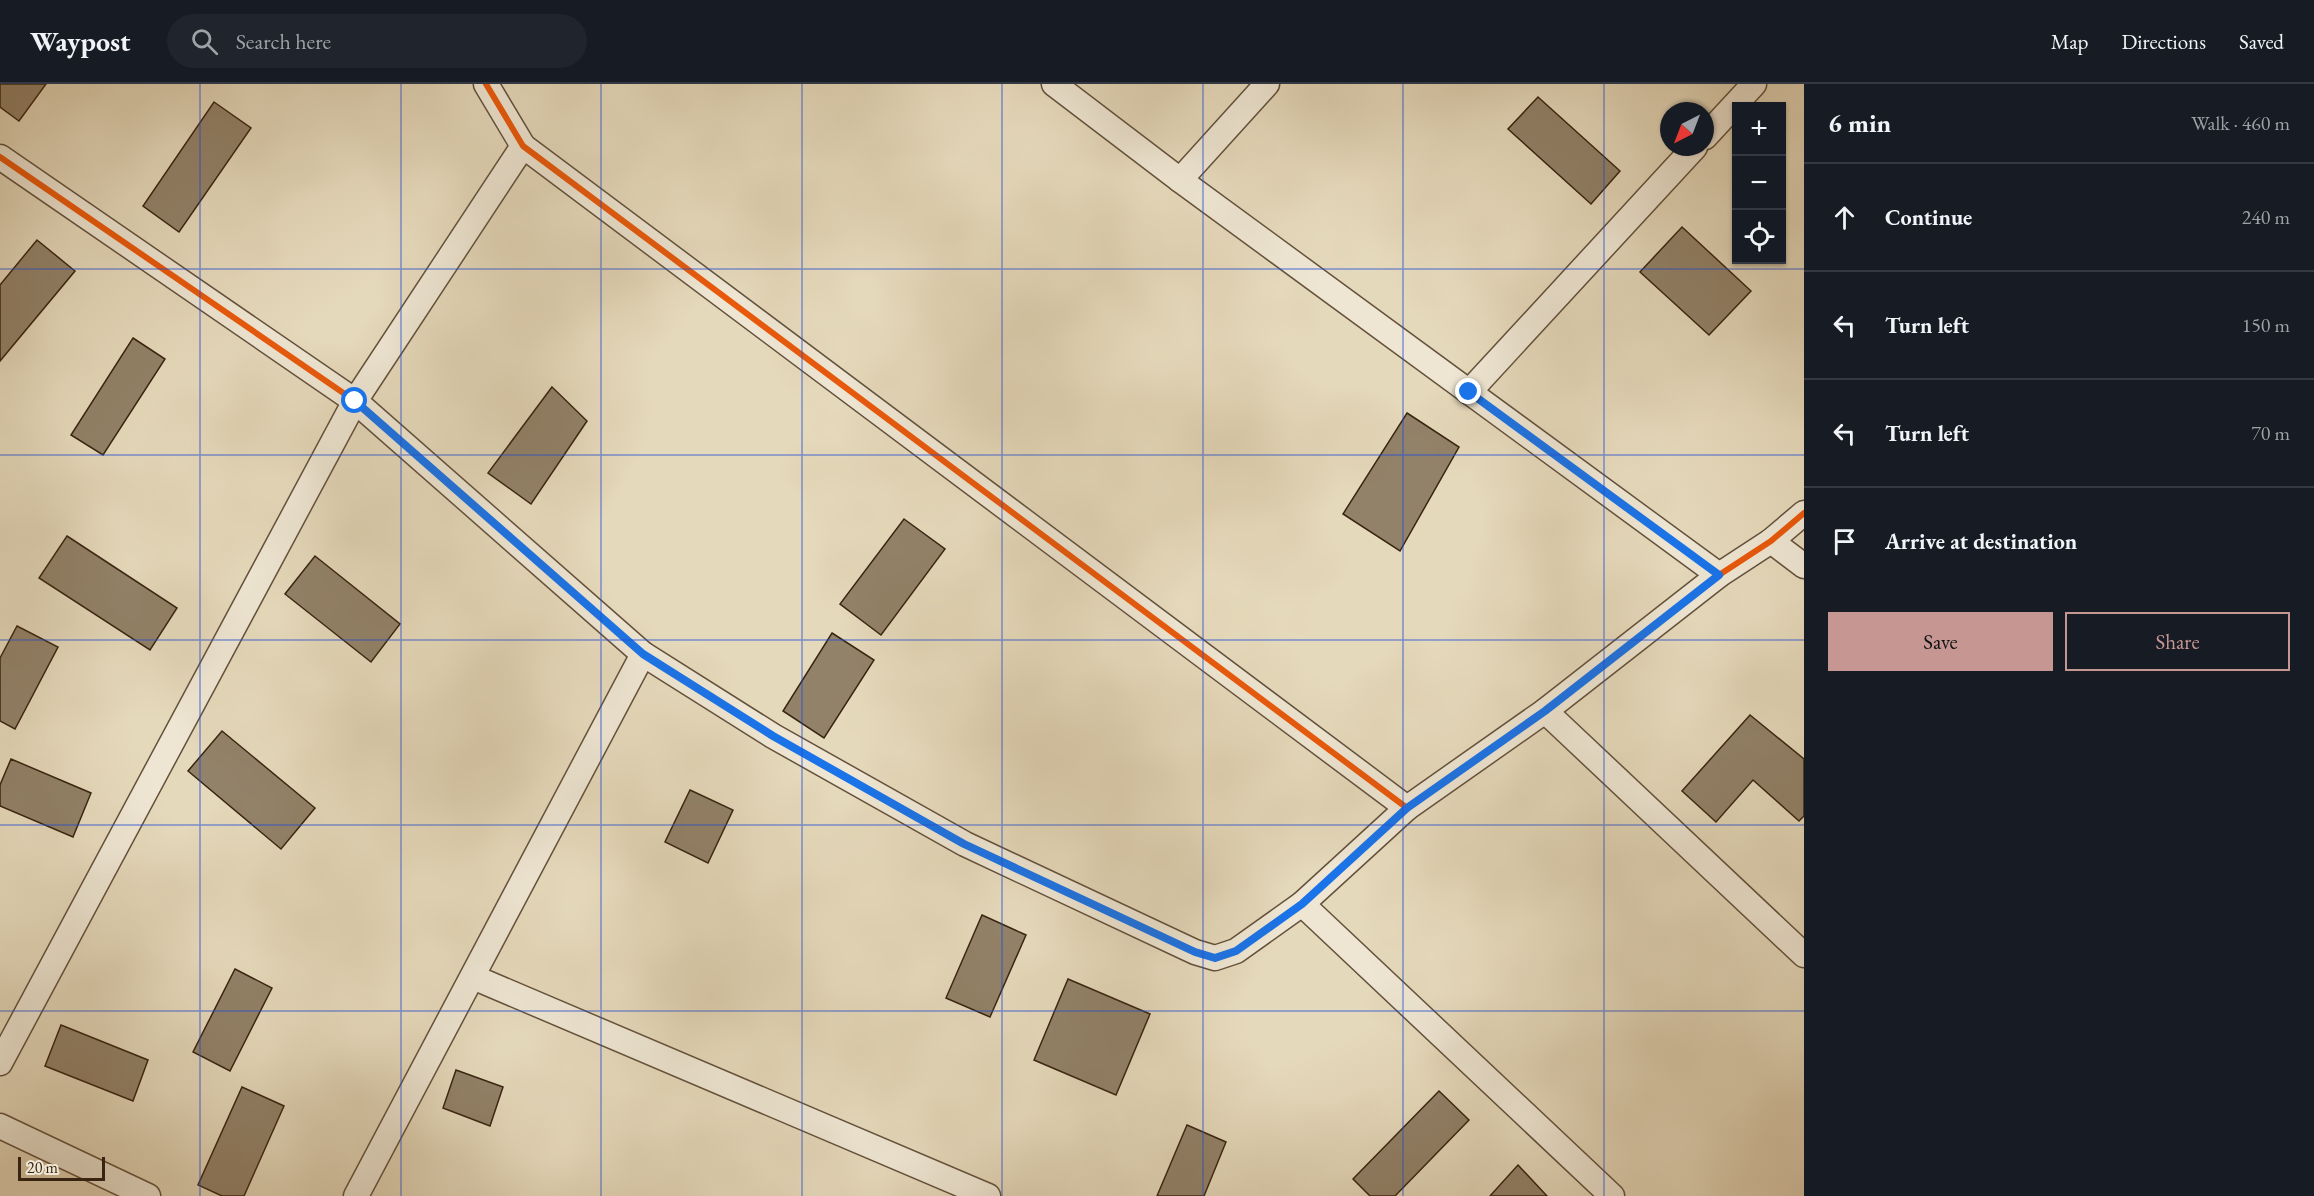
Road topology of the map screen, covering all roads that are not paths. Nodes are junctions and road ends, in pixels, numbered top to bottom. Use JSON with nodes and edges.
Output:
{"nodes":[{"id":1,"x":486,"y":84,"type":"edge"},
{"id":2,"x":1054,"y":84,"type":"edge"},
{"id":3,"x":1267,"y":84,"type":"edge"},
{"id":4,"x":1754,"y":84,"type":"edge"},
{"id":5,"x":1714,"y":127,"type":"edge"},
{"id":6,"x":523,"y":146,"type":"junction"},
{"id":7,"x":1687,"y":156,"type":"edge"},
{"id":8,"x":0,"y":157,"type":"edge"},
{"id":9,"x":1180,"y":180,"type":"junction"},
{"id":10,"x":1469,"y":392,"type":"junction"},
{"id":11,"x":355,"y":401,"type":"junction"},
{"id":12,"x":1804,"y":513,"type":"edge"},
{"id":13,"x":1771,"y":542,"type":"junction"},
{"id":14,"x":1804,"y":566,"type":"edge"},
{"id":15,"x":1719,"y":575,"type":"junction"},
{"id":16,"x":643,"y":654,"type":"junction"},
{"id":17,"x":1545,"y":711,"type":"junction"},
{"id":18,"x":1407,"y":808,"type":"junction"},
{"id":19,"x":1302,"y":904,"type":"junction"},
{"id":20,"x":1804,"y":955,"type":"edge"},
{"id":21,"x":473,"y":977,"type":"junction"},
{"id":22,"x":0,"y":1063,"type":"edge"},
{"id":23,"x":0,"y":1126,"type":"edge"},
{"id":24,"x":148,"y":1196,"type":"edge"},
{"id":25,"x":356,"y":1196,"type":"edge"},
{"id":26,"x":988,"y":1196,"type":"edge"},
{"id":27,"x":1612,"y":1196,"type":"edge"}],
"edges":[{"from":1,"to":6,"type":"street"},
{"from":2,"to":9,"type":"street"},
{"from":3,"to":9,"type":"street"},
{"from":4,"to":5,"type":"street"},
{"from":6,"to":11,"type":"street"},
{"from":6,"to":18,"type":"street"},
{"from":7,"to":10,"type":"street"},
{"from":8,"to":11,"type":"street"},
{"from":9,"to":10,"type":"street"},
{"from":10,"to":15,"type":"street"},
{"from":11,"to":16,"type":"street"},
{"from":11,"to":22,"type":"street"},
{"from":12,"to":13,"type":"street"},
{"from":13,"to":14,"type":"street"},
{"from":13,"to":15,"type":"street"},
{"from":15,"to":17,"type":"street"},
{"from":16,"to":19,"type":"street"},
{"from":16,"to":21,"type":"street"},
{"from":17,"to":18,"type":"street"},
{"from":17,"to":20,"type":"street"},
{"from":18,"to":19,"type":"street"},
{"from":19,"to":27,"type":"street"},
{"from":21,"to":25,"type":"street"},
{"from":21,"to":26,"type":"street"},
{"from":23,"to":24,"type":"street"}]}
